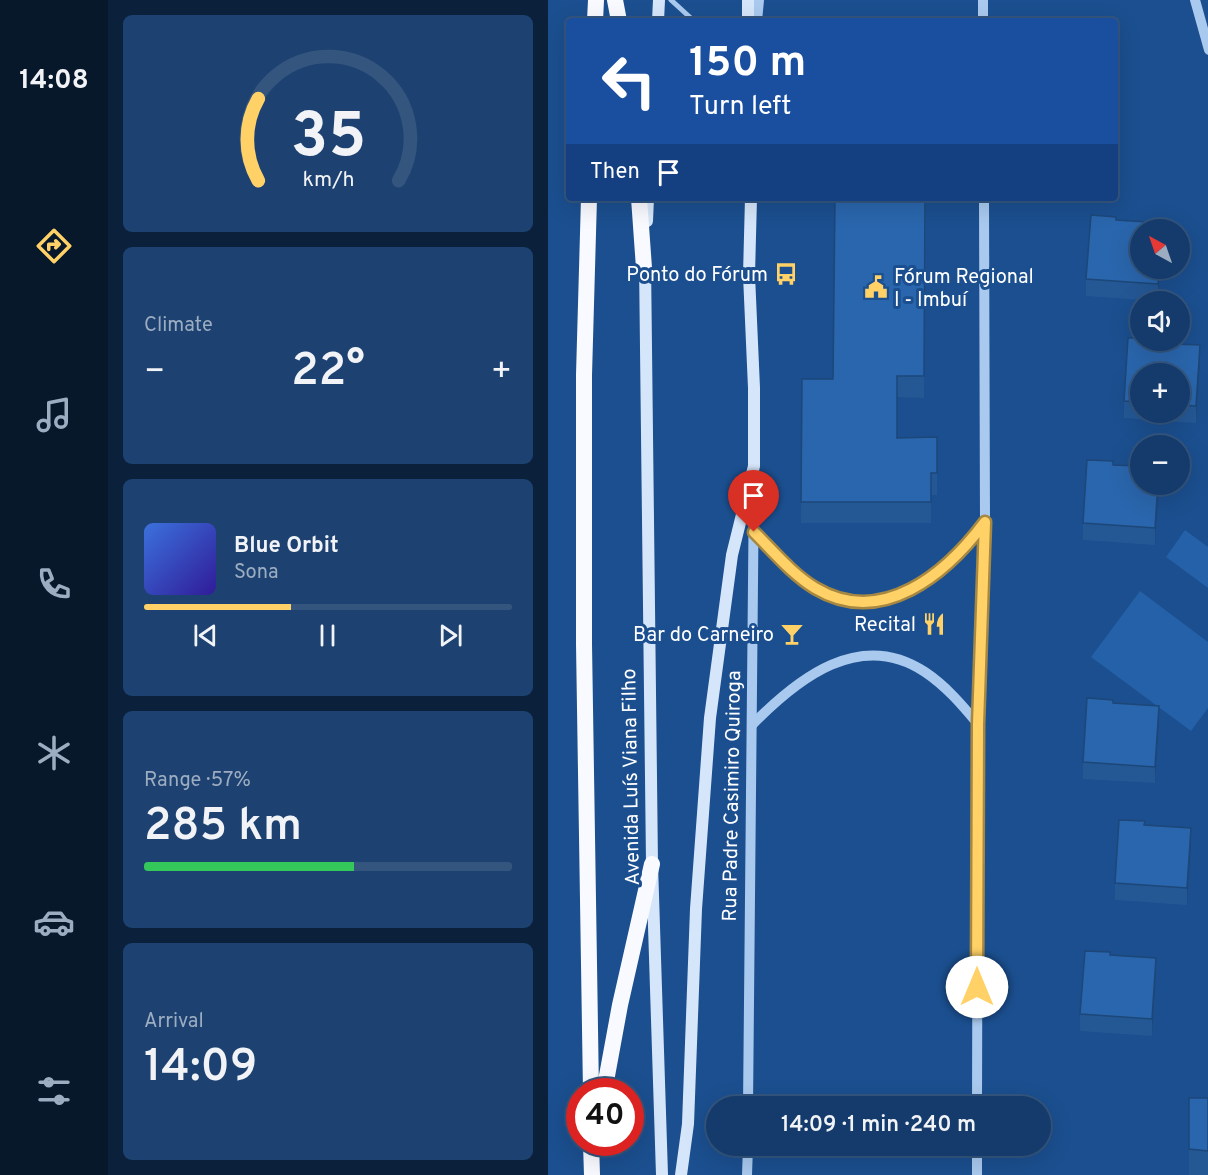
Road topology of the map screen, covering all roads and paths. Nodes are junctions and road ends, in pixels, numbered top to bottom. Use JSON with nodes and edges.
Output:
{"nodes":[{"id":1,"x":596,"y":0,"type":"edge"},
{"id":2,"x":615,"y":0,"type":"edge"},
{"id":3,"x":659,"y":0,"type":"edge"},
{"id":4,"x":671,"y":0,"type":"edge"},
{"id":5,"x":748,"y":0,"type":"edge"},
{"id":6,"x":759,"y":0,"type":"edge"},
{"id":7,"x":983,"y":0,"type":"edge"},
{"id":8,"x":1195,"y":0,"type":"edge"},
{"id":9,"x":595,"y":18,"type":"edge"},
{"id":10,"x":618,"y":18,"type":"edge"},
{"id":11,"x":658,"y":18,"type":"edge"},
{"id":12,"x":691,"y":18,"type":"edge"},
{"id":13,"x":748,"y":18,"type":"edge"},
{"id":14,"x":757,"y":18,"type":"edge"},
{"id":15,"x":983,"y":18,"type":"edge"},
{"id":16,"x":1208,"y":50,"type":"edge"},
{"id":17,"x":590,"y":201,"type":"edge"},
{"id":18,"x":639,"y":201,"type":"edge"},
{"id":19,"x":648,"y":201,"type":"edge"},
{"id":20,"x":751,"y":201,"type":"edge"},
{"id":21,"x":984,"y":201,"type":"edge"},
{"id":22,"x":644,"y":268,"type":"junction"},
{"id":23,"x":755,"y":466,"type":"junction"},
{"id":24,"x":985,"y":522,"type":"junction"},
{"id":25,"x":754,"y":532,"type":"junction"},
{"id":26,"x":978,"y":724,"type":"junction"},
{"id":27,"x":752,"y":725,"type":"junction"},
{"id":28,"x":652,"y":864,"type":"junction"},
{"id":29,"x":591,"y":1078,"type":"edge"},
{"id":30,"x":607,"y":1078,"type":"edge"},
{"id":31,"x":748,"y":1096,"type":"edge"},
{"id":32,"x":977,"y":1096,"type":"edge"},
{"id":33,"x":748,"y":1156,"type":"edge"},
{"id":34,"x":977,"y":1156,"type":"edge"},
{"id":35,"x":662,"y":1175,"type":"edge"},
{"id":36,"x":681,"y":1175,"type":"edge"},
{"id":37,"x":748,"y":1175,"type":"edge"},
{"id":38,"x":977,"y":1175,"type":"edge"}],
"edges":[{"from":1,"to":9,"type":"highway"},
{"from":2,"to":10,"type":"highway"},
{"from":3,"to":11,"type":"main road"},
{"from":4,"to":12,"type":"street"},
{"from":5,"to":13,"type":"main road"},
{"from":6,"to":14,"type":"street"},
{"from":7,"to":15,"type":"street"},
{"from":8,"to":16,"type":"street"},
{"from":17,"to":29,"type":"highway"},
{"from":18,"to":22,"type":"highway"},
{"from":19,"to":22,"type":"main road","name":"Avenida Luís Viana Filho"},
{"from":20,"to":23,"type":"main road","name":"Rua Padre Casimiro Quiroga"},
{"from":21,"to":24,"type":"street"},
{"from":22,"to":28,"type":"main road","name":"Avenida Luís Viana Filho"},
{"from":23,"to":25,"type":"street","name":"Rua Padre Casimiro Quiroga"},
{"from":23,"to":36,"type":"main road"},
{"from":24,"to":25,"type":"street"},
{"from":24,"to":26,"type":"street"},
{"from":25,"to":27,"type":"street","name":"Rua Padre Casimiro Quiroga"},
{"from":26,"to":27,"type":"street"},
{"from":26,"to":32,"type":"street"},
{"from":27,"to":31,"type":"street","name":"Rua Padre Casimiro Quiroga"},
{"from":28,"to":30,"type":"highway"},
{"from":28,"to":35,"type":"main road","name":"Avenida Luís Viana Filho"},
{"from":33,"to":37,"type":"street"},
{"from":34,"to":38,"type":"street"}]}
